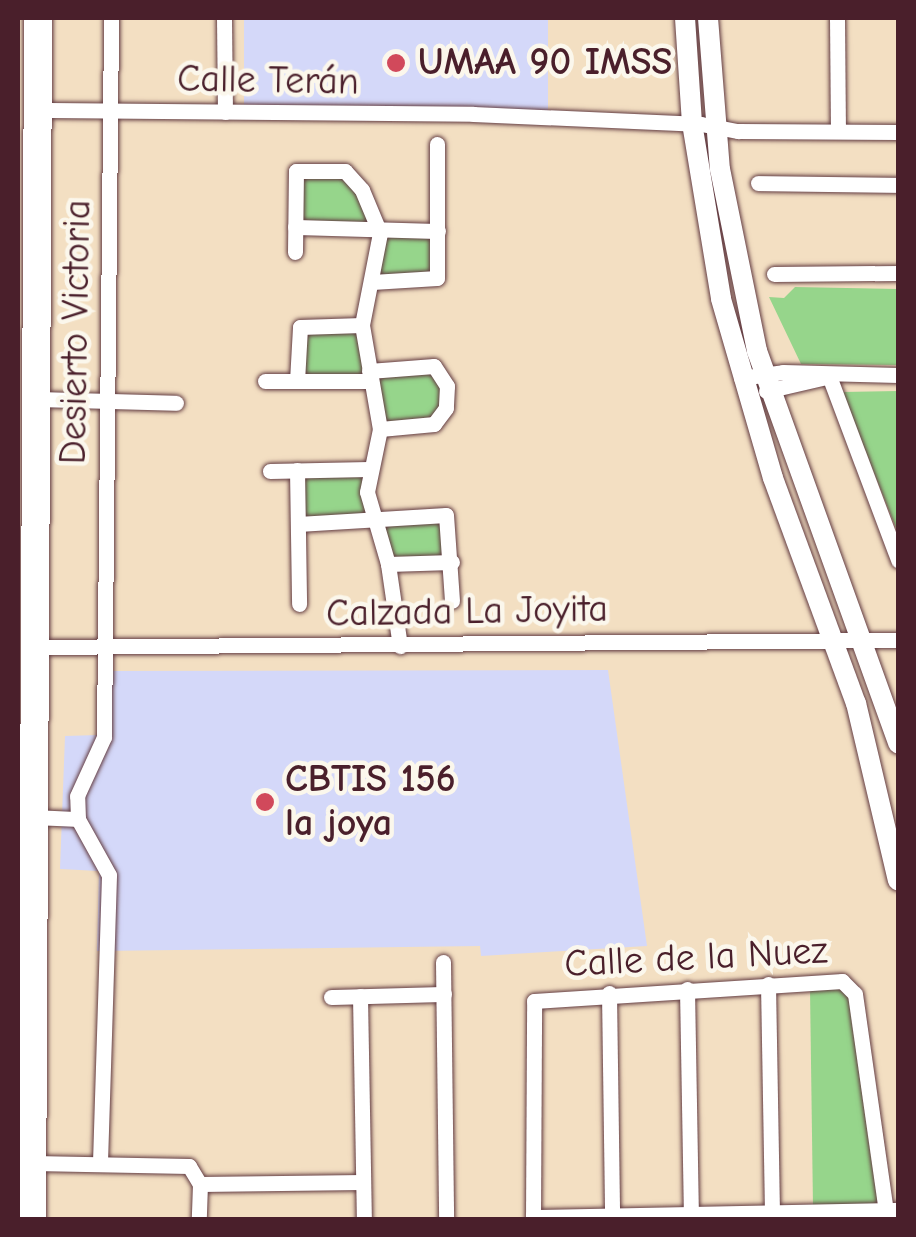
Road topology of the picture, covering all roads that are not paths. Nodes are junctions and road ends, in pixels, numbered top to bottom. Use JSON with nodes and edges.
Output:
{"nodes":[{"id":1,"x":38,"y":18,"type":"edge"},
{"id":2,"x":48,"y":18,"type":"edge"},
{"id":3,"x":111,"y":18,"type":"edge"},
{"id":4,"x":224,"y":18,"type":"edge"},
{"id":5,"x":685,"y":18,"type":"edge"},
{"id":6,"x":708,"y":18,"type":"edge"},
{"id":7,"x":837,"y":18,"type":"edge"},
{"id":8,"x":48,"y":110,"type":"junction"},
{"id":9,"x":110,"y":112,"type":"junction"},
{"id":10,"x":225,"y":112,"type":"junction"},
{"id":11,"x":703,"y":124,"type":"junction"},
{"id":12,"x":838,"y":131,"type":"junction"},
{"id":13,"x":898,"y":132,"type":"edge"},
{"id":14,"x":437,"y":144,"type":"dead end"},
{"id":15,"x":758,"y":183,"type":"dead end"},
{"id":16,"x":898,"y":184,"type":"edge"},
{"id":17,"x":294,"y":227,"type":"junction"},
{"id":18,"x":438,"y":231,"type":"junction"},
{"id":19,"x":380,"y":232,"type":"junction"},
{"id":20,"x":295,"y":252,"type":"dead end"},
{"id":21,"x":898,"y":273,"type":"edge"},
{"id":22,"x":774,"y":274,"type":"dead end"},
{"id":23,"x":372,"y":282,"type":"junction"},
{"id":24,"x":362,"y":325,"type":"junction"},
{"id":25,"x":898,"y":375,"type":"edge"},
{"id":26,"x":370,"y":376,"type":"junction"},
{"id":27,"x":830,"y":376,"type":"junction"},
{"id":28,"x":265,"y":381,"type":"dead end"},
{"id":29,"x":296,"y":381,"type":"junction"},
{"id":30,"x":742,"y":382,"type":"junction"},
{"id":31,"x":766,"y":382,"type":"junction"},
{"id":32,"x":36,"y":391,"type":"junction"},
{"id":33,"x":108,"y":401,"type":"junction"},
{"id":34,"x":176,"y":403,"type":"dead end"},
{"id":35,"x":380,"y":429,"type":"junction"},
{"id":36,"x":369,"y":469,"type":"junction"},
{"id":37,"x":270,"y":471,"type":"dead end"},
{"id":38,"x":297,"y":476,"type":"junction"},
{"id":39,"x":374,"y":520,"type":"junction"},
{"id":40,"x":298,"y":524,"type":"junction"},
{"id":41,"x":898,"y":560,"type":"edge"},
{"id":42,"x":452,"y":562,"type":"junction"},
{"id":43,"x":388,"y":564,"type":"junction"},
{"id":44,"x":452,"y":601,"type":"dead end"},
{"id":45,"x":299,"y":604,"type":"dead end"},
{"id":46,"x":18,"y":605,"type":"edge"},
{"id":47,"x":865,"y":640,"type":"junction"},
{"id":48,"x":898,"y":640,"type":"edge"},
{"id":49,"x":835,"y":641,"type":"junction"},
{"id":50,"x":400,"y":646,"type":"junction"},
{"id":51,"x":106,"y":647,"type":"junction"},
{"id":52,"x":37,"y":648,"type":"junction"},
{"id":53,"x":898,"y":743,"type":"edge"},
{"id":54,"x":36,"y":817,"type":"junction"},
{"id":55,"x":78,"y":818,"type":"junction"},
{"id":56,"x":898,"y":880,"type":"edge"},
{"id":57,"x":443,"y":962,"type":"dead end"},
{"id":58,"x":768,"y":984,"type":"junction"},
{"id":59,"x":687,"y":989,"type":"junction"},
{"id":60,"x":444,"y":994,"type":"junction"},
{"id":61,"x":609,"y":994,"type":"junction"},
{"id":62,"x":360,"y":996,"type":"junction"},
{"id":63,"x":330,"y":997,"type":"dead end"},
{"id":64,"x":100,"y":1162,"type":"junction"},
{"id":65,"x":32,"y":1164,"type":"junction"},
{"id":66,"x":197,"y":1177,"type":"junction"},
{"id":67,"x":363,"y":1182,"type":"junction"},
{"id":68,"x":890,"y":1213,"type":"edge"},
{"id":69,"x":856,"y":1215,"type":"edge"},
{"id":70,"x":772,"y":1216,"type":"edge"},
{"id":71,"x":691,"y":1217,"type":"edge"},
{"id":72,"x":534,"y":1218,"type":"edge"},
{"id":73,"x":612,"y":1218,"type":"edge"},
{"id":74,"x":32,"y":1220,"type":"edge"},
{"id":75,"x":199,"y":1220,"type":"edge"},
{"id":76,"x":364,"y":1220,"type":"edge"},
{"id":77,"x":446,"y":1220,"type":"edge"}],
"edges":[{"from":1,"to":32,"type":"highway"},
{"from":2,"to":8,"type":"highway"},
{"from":3,"to":9,"type":"street","name":"Desierto Victoria"},
{"from":4,"to":10,"type":"street"},
{"from":5,"to":11,"type":"street"},
{"from":6,"to":11,"type":"street"},
{"from":7,"to":12,"type":"street"},
{"from":8,"to":9,"type":"street","name":"Calle Terán"},
{"from":8,"to":32,"type":"highway"},
{"from":9,"to":10,"type":"street","name":"Calle Terán"},
{"from":9,"to":33,"type":"street","name":"Desierto Victoria"},
{"from":10,"to":11,"type":"street","name":"Calle Terán"},
{"from":11,"to":12,"type":"street"},
{"from":11,"to":30,"type":"street"},
{"from":11,"to":31,"type":"street"},
{"from":12,"to":13,"type":"street"},
{"from":14,"to":18,"type":"street"},
{"from":15,"to":16,"type":"street"},
{"from":17,"to":19,"type":"street"},
{"from":17,"to":19,"type":"street"},
{"from":17,"to":20,"type":"street"},
{"from":18,"to":19,"type":"street"},
{"from":18,"to":23,"type":"street"},
{"from":19,"to":23,"type":"street"},
{"from":21,"to":22,"type":"street"},
{"from":23,"to":24,"type":"street"},
{"from":24,"to":26,"type":"street"},
{"from":24,"to":29,"type":"street"},
{"from":25,"to":27,"type":"street"},
{"from":26,"to":29,"type":"street"},
{"from":26,"to":35,"type":"street"},
{"from":26,"to":35,"type":"street"},
{"from":27,"to":31,"type":"street"},
{"from":27,"to":41,"type":"street"},
{"from":28,"to":29,"type":"street"},
{"from":30,"to":31,"type":"street"},
{"from":30,"to":49,"type":"street"},
{"from":31,"to":47,"type":"street"},
{"from":32,"to":33,"type":"street"},
{"from":32,"to":52,"type":"highway"},
{"from":33,"to":34,"type":"street"},
{"from":33,"to":51,"type":"street","name":"Desierto Victoria"},
{"from":35,"to":36,"type":"street"},
{"from":36,"to":38,"type":"street"},
{"from":36,"to":39,"type":"street"},
{"from":37,"to":38,"type":"street"},
{"from":38,"to":40,"type":"street"},
{"from":39,"to":40,"type":"street"},
{"from":39,"to":42,"type":"street"},
{"from":39,"to":43,"type":"street"},
{"from":40,"to":45,"type":"street"},
{"from":42,"to":43,"type":"street"},
{"from":42,"to":44,"type":"street"},
{"from":43,"to":50,"type":"street"},
{"from":46,"to":52,"type":"highway"},
{"from":47,"to":48,"type":"street","name":"Calzada La Joyita"},
{"from":47,"to":49,"type":"street","name":"Calzada La Joyita"},
{"from":47,"to":53,"type":"street"},
{"from":49,"to":50,"type":"street","name":"Calzada La Joyita"},
{"from":49,"to":56,"type":"street"},
{"from":50,"to":51,"type":"street","name":"Calzada La Joyita"},
{"from":51,"to":52,"type":"street","name":"Calzada La Joyita"},
{"from":51,"to":55,"type":"street","name":"Desierto Victoria"},
{"from":52,"to":54,"type":"highway"},
{"from":54,"to":55,"type":"street"},
{"from":54,"to":65,"type":"highway"},
{"from":55,"to":64,"type":"street"},
{"from":57,"to":60,"type":"street"},
{"from":58,"to":59,"type":"street","name":"Calle de la Nuez"},
{"from":58,"to":68,"type":"street","name":"Calle de la Nuez"},
{"from":58,"to":70,"type":"street"},
{"from":59,"to":61,"type":"street","name":"Calle de la Nuez"},
{"from":59,"to":71,"type":"street"},
{"from":60,"to":62,"type":"street"},
{"from":60,"to":77,"type":"street"},
{"from":61,"to":72,"type":"street","name":"Calle de la Nuez"},
{"from":61,"to":73,"type":"street"},
{"from":62,"to":63,"type":"street"},
{"from":62,"to":67,"type":"street"},
{"from":64,"to":65,"type":"street"},
{"from":64,"to":66,"type":"street"},
{"from":65,"to":74,"type":"highway"},
{"from":66,"to":67,"type":"street"},
{"from":66,"to":75,"type":"street"},
{"from":67,"to":76,"type":"street"},
{"from":68,"to":69,"type":"street","name":"Calle de la Nuez"},
{"from":69,"to":70,"type":"street","name":"Calle de la Nuez"},
{"from":70,"to":71,"type":"street","name":"Calle de la Nuez"},
{"from":71,"to":73,"type":"street","name":"Calle de la Nuez"},
{"from":72,"to":73,"type":"street","name":"Calle de la Nuez"}]}
